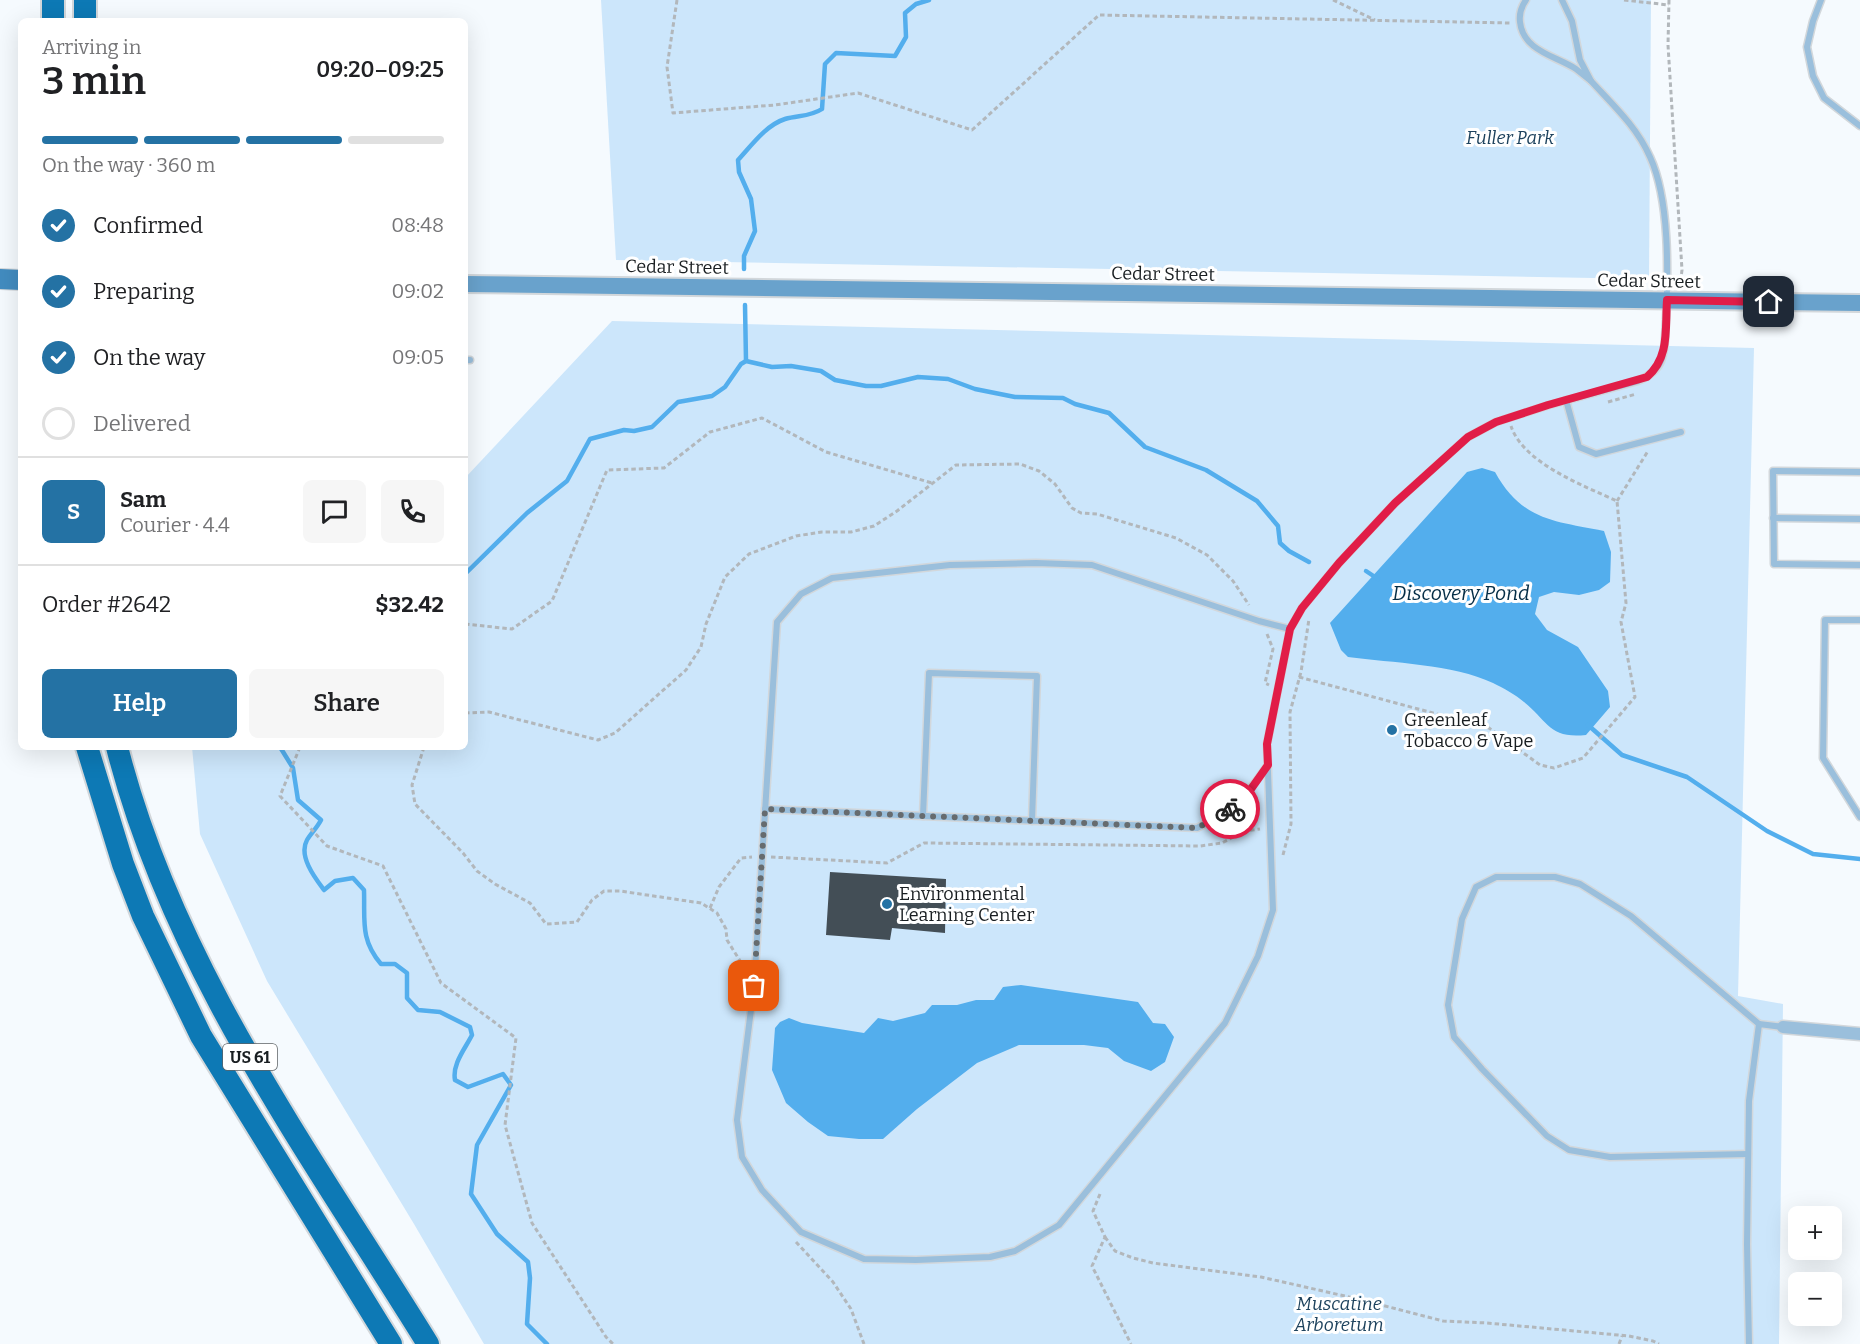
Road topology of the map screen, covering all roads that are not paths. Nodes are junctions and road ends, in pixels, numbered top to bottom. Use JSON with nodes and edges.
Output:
{"nodes":[{"id":1,"x":53,"y":0,"type":"edge"},
{"id":2,"x":85,"y":0,"type":"edge"},
{"id":3,"x":1526,"y":0,"type":"edge"},
{"id":4,"x":1562,"y":0,"type":"edge"},
{"id":5,"x":1821,"y":0,"type":"edge"},
{"id":6,"x":53,"y":18,"type":"edge"},
{"id":7,"x":85,"y":18,"type":"edge"},
{"id":8,"x":1591,"y":81,"type":"junction"},
{"id":9,"x":1860,"y":126,"type":"edge"},
{"id":10,"x":0,"y":279,"type":"edge"},
{"id":11,"x":18,"y":280,"type":"edge"},
{"id":12,"x":468,"y":284,"type":"edge"},
{"id":13,"x":1673,"y":301,"type":"junction"},
{"id":14,"x":1860,"y":303,"type":"edge"},
{"id":15,"x":1566,"y":400,"type":"junction"},
{"id":16,"x":1681,"y":432,"type":"dead end"},
{"id":17,"x":1860,"y":472,"type":"edge"},
{"id":18,"x":1773,"y":518,"type":"junction"},
{"id":19,"x":1860,"y":519,"type":"edge"},
{"id":20,"x":1860,"y":565,"type":"edge"},
{"id":21,"x":1860,"y":620,"type":"edge"},
{"id":22,"x":1290,"y":629,"type":"junction"},
{"id":23,"x":88,"y":750,"type":"edge"},
{"id":24,"x":118,"y":750,"type":"edge"},
{"id":25,"x":1268,"y":765,"type":"junction"},
{"id":26,"x":765,"y":809,"type":"junction"},
{"id":27,"x":923,"y":816,"type":"junction"},
{"id":28,"x":1860,"y":817,"type":"edge"},
{"id":29,"x":1032,"y":821,"type":"junction"},
{"id":30,"x":1759,"y":1024,"type":"junction"},
{"id":31,"x":1783,"y":1027,"type":"joint"},
{"id":32,"x":1860,"y":1035,"type":"edge"},
{"id":33,"x":1748,"y":1154,"type":"junction"},
{"id":34,"x":391,"y":1344,"type":"edge"},
{"id":35,"x":428,"y":1344,"type":"edge"},
{"id":36,"x":1749,"y":1344,"type":"edge"}],
"edges":[{"from":1,"to":6,"type":"highway"},
{"from":2,"to":7,"type":"highway"},
{"from":3,"to":8,"type":"lane"},
{"from":4,"to":8,"type":"lane"},
{"from":5,"to":9,"type":"lane"},
{"from":8,"to":13,"type":"lane"},
{"from":10,"to":11,"type":"main road"},
{"from":12,"to":13,"type":"main road","name":"Cedar Street"},
{"from":13,"to":14,"type":"main road","name":"Cedar Street"},
{"from":13,"to":15,"type":"lane"},
{"from":15,"to":16,"type":"lane"},
{"from":15,"to":22,"type":"lane"},
{"from":17,"to":18,"type":"lane"},
{"from":18,"to":19,"type":"lane"},
{"from":18,"to":20,"type":"lane"},
{"from":21,"to":28,"type":"lane"},
{"from":22,"to":25,"type":"lane"},
{"from":22,"to":26,"type":"lane"},
{"from":23,"to":34,"type":"highway","number":"US 61"},
{"from":24,"to":35,"type":"highway","number":"US 61"},
{"from":25,"to":26,"type":"lane"},
{"from":25,"to":29,"type":"lane"},
{"from":26,"to":27,"type":"lane"},
{"from":27,"to":29,"type":"lane"},
{"from":27,"to":29,"type":"lane"},
{"from":30,"to":31,"type":"lane"},
{"from":30,"to":33,"type":"lane"},
{"from":30,"to":33,"type":"lane"},
{"from":31,"to":32,"type":"street"},
{"from":33,"to":36,"type":"lane"}]}
